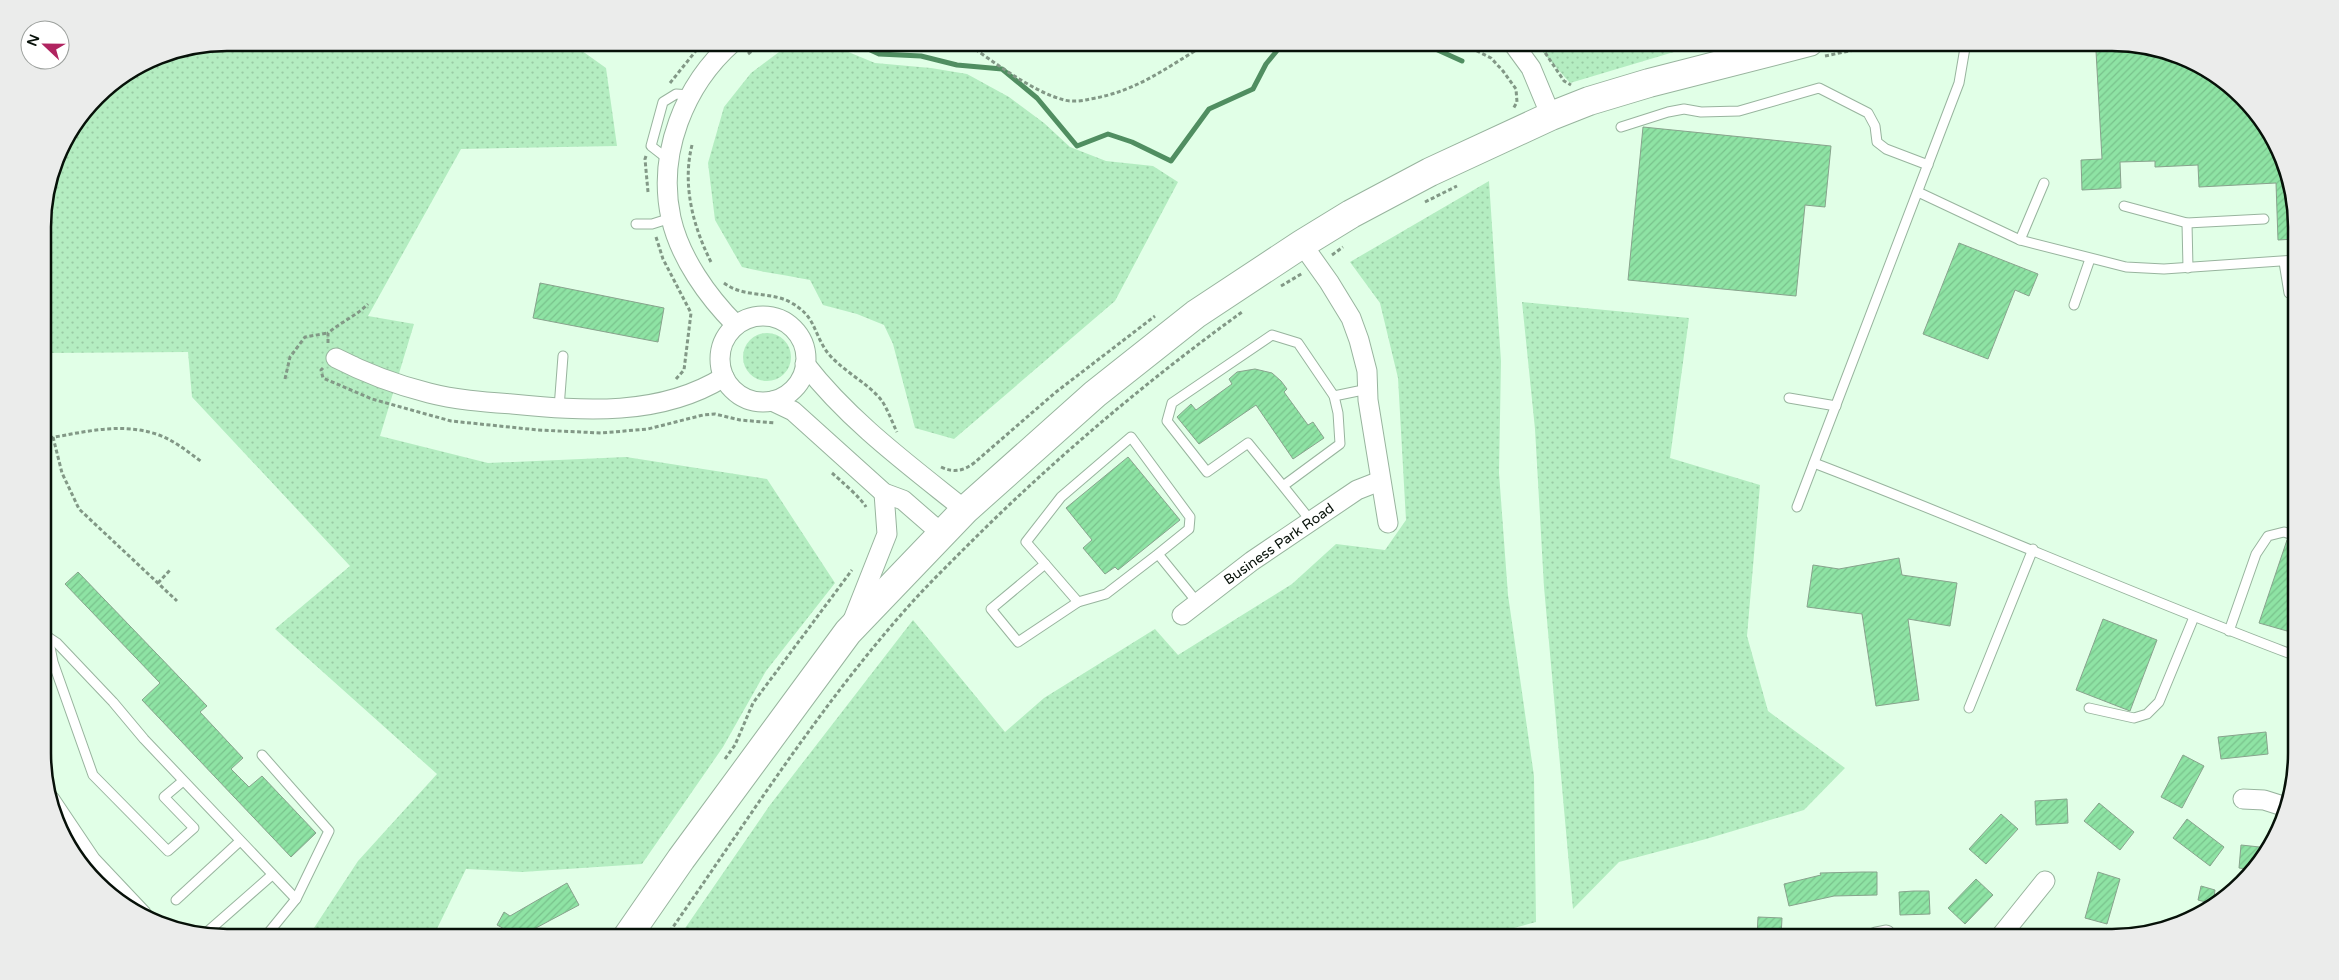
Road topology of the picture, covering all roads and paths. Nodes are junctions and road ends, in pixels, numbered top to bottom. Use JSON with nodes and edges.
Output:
{"nodes":[{"id":1,"x":1194,"y":51,"type":"edge"},
{"id":2,"x":1478,"y":51,"type":"edge"},
{"id":3,"x":1519,"y":51,"type":"edge"},
{"id":4,"x":1544,"y":51,"type":"edge"},
{"id":5,"x":1807,"y":51,"type":"edge"},
{"id":6,"x":1965,"y":51,"type":"edge"},
{"id":7,"x":695,"y":52,"type":"edge"},
{"id":8,"x":733,"y":52,"type":"edge"},
{"id":9,"x":980,"y":52,"type":"edge"},
{"id":10,"x":1576,"y":88,"type":"dead end"},
{"id":11,"x":690,"y":95,"type":"junction"},
{"id":12,"x":663,"y":102,"type":"junction"},
{"id":13,"x":1510,"y":116,"type":"dead end"},
{"id":14,"x":1551,"y":116,"type":"junction"},
{"id":15,"x":1621,"y":127,"type":"dead end"},
{"id":16,"x":694,"y":140,"type":"dead end"},
{"id":17,"x":651,"y":146,"type":"junction"},
{"id":18,"x":669,"y":160,"type":"junction"},
{"id":19,"x":1928,"y":165,"type":"junction"},
{"id":20,"x":1464,"y":182,"type":"dead end"},
{"id":21,"x":2044,"y":182,"type":"dead end"},
{"id":22,"x":1918,"y":192,"type":"junction"},
{"id":23,"x":1420,"y":204,"type":"dead end"},
{"id":24,"x":2124,"y":206,"type":"dead end"},
{"id":25,"x":671,"y":218,"type":"junction"},
{"id":26,"x":2264,"y":219,"type":"dead end"},
{"id":27,"x":2187,"y":223,"type":"junction"},
{"id":28,"x":636,"y":224,"type":"dead end"},
{"id":29,"x":652,"y":224,"type":"junction"},
{"id":30,"x":2020,"y":240,"type":"junction"},
{"id":31,"x":1346,"y":245,"type":"dead end"},
{"id":32,"x":1309,"y":254,"type":"junction"},
{"id":33,"x":2090,"y":259,"type":"junction"},
{"id":34,"x":2288,"y":261,"type":"edge"},
{"id":35,"x":2284,"y":262,"type":"junction"},
{"id":36,"x":714,"y":268,"type":"dead end"},
{"id":37,"x":2188,"y":268,"type":"junction"},
{"id":38,"x":718,"y":277,"type":"dead end"},
{"id":39,"x":2288,"y":287,"type":"edge"},
{"id":40,"x":1275,"y":288,"type":"dead end"},
{"id":41,"x":368,"y":304,"type":"dead end"},
{"id":42,"x":2074,"y":305,"type":"dead end"},
{"id":43,"x":1245,"y":310,"type":"dead end"},
{"id":44,"x":736,"y":326,"type":"junction"},
{"id":45,"x":328,"y":334,"type":"junction"},
{"id":46,"x":563,"y":356,"type":"dead end"},
{"id":47,"x":336,"y":358,"type":"joint"},
{"id":48,"x":805,"y":364,"type":"junction"},
{"id":49,"x":724,"y":377,"type":"junction"},
{"id":50,"x":285,"y":379,"type":"dead end"},
{"id":51,"x":671,"y":381,"type":"dead end"},
{"id":52,"x":1368,"y":389,"type":"junction"},
{"id":53,"x":1334,"y":396,"type":"junction"},
{"id":54,"x":1789,"y":398,"type":"dead end"},
{"id":55,"x":772,"y":401,"type":"junction"},
{"id":56,"x":1836,"y":406,"type":"junction"},
{"id":57,"x":559,"y":409,"type":"junction"},
{"id":58,"x":899,"y":434,"type":"dead end"},
{"id":59,"x":53,"y":437,"type":"joint"},
{"id":60,"x":202,"y":462,"type":"dead end"},
{"id":61,"x":1814,"y":463,"type":"junction"},
{"id":62,"x":1380,"y":481,"type":"junction"},
{"id":63,"x":1283,"y":486,"type":"junction"},
{"id":64,"x":884,"y":493,"type":"junction"},
{"id":65,"x":864,"y":502,"type":"dead end"},
{"id":66,"x":1797,"y":507,"type":"dead end"},
{"id":67,"x":965,"y":510,"type":"junction"},
{"id":68,"x":870,"y":515,"type":"dead end"},
{"id":69,"x":1311,"y":521,"type":"junction"},
{"id":70,"x":1388,"y":523,"type":"dead end"},
{"id":71,"x":2288,"y":533,"type":"edge"},
{"id":72,"x":941,"y":534,"type":"junction"},
{"id":73,"x":2033,"y":549,"type":"junction"},
{"id":74,"x":1158,"y":554,"type":"junction"},
{"id":75,"x":1045,"y":564,"type":"junction"},
{"id":76,"x":854,"y":567,"type":"dead end"},
{"id":77,"x":171,"y":569,"type":"dead end"},
{"id":78,"x":158,"y":582,"type":"junction"},
{"id":79,"x":178,"y":601,"type":"dead end"},
{"id":80,"x":1078,"y":602,"type":"junction"},
{"id":81,"x":1197,"y":602,"type":"junction"},
{"id":82,"x":1182,"y":615,"type":"dead end"},
{"id":83,"x":2194,"y":617,"type":"junction"},
{"id":84,"x":2229,"y":631,"type":"junction"},
{"id":85,"x":848,"y":632,"type":"junction"},
{"id":86,"x":51,"y":642,"type":"edge"},
{"id":87,"x":2288,"y":653,"type":"edge"},
{"id":88,"x":51,"y":656,"type":"edge"},
{"id":89,"x":1969,"y":708,"type":"dead end"},
{"id":90,"x":2089,"y":708,"type":"dead end"},
{"id":91,"x":262,"y":755,"type":"dead end"},
{"id":92,"x":723,"y":761,"type":"dead end"},
{"id":93,"x":183,"y":781,"type":"junction"},
{"id":94,"x":2243,"y":799,"type":"dead end"},
{"id":95,"x":2280,"y":805,"type":"edge"},
{"id":96,"x":67,"y":825,"type":"edge"},
{"id":97,"x":240,"y":841,"type":"junction"},
{"id":98,"x":272,"y":874,"type":"junction"},
{"id":99,"x":2045,"y":881,"type":"dead end"},
{"id":100,"x":121,"y":893,"type":"edge"},
{"id":101,"x":296,"y":899,"type":"junction"},
{"id":102,"x":176,"y":900,"type":"dead end"},
{"id":103,"x":213,"y":928,"type":"edge"},
{"id":104,"x":2007,"y":928,"type":"edge"},
{"id":105,"x":272,"y":929,"type":"edge"},
{"id":106,"x":620,"y":929,"type":"edge"},
{"id":107,"x":672,"y":929,"type":"edge"}],
"edges":[{"from":1,"to":9,"type":"path"},
{"from":2,"to":13,"type":"path"},
{"from":3,"to":14,"type":"street"},
{"from":4,"to":10,"type":"path"},
{"from":5,"to":14,"type":"main road"},
{"from":6,"to":19,"type":"lane"},
{"from":7,"to":12,"type":"path"},
{"from":8,"to":11,"type":"street"},
{"from":11,"to":12,"type":"lane"},
{"from":11,"to":18,"type":"street"},
{"from":12,"to":17,"type":"lane"},
{"from":14,"to":32,"type":"main road"},
{"from":15,"to":19,"type":"lane"},
{"from":16,"to":36,"type":"path"},
{"from":17,"to":18,"type":"lane"},
{"from":17,"to":29,"type":"path"},
{"from":18,"to":25,"type":"street"},
{"from":19,"to":22,"type":"lane"},
{"from":20,"to":23,"type":"path"},
{"from":21,"to":30,"type":"lane"},
{"from":22,"to":30,"type":"lane"},
{"from":22,"to":56,"type":"lane"},
{"from":24,"to":27,"type":"lane"},
{"from":25,"to":29,"type":"lane"},
{"from":25,"to":44,"type":"street"},
{"from":26,"to":27,"type":"lane"},
{"from":27,"to":37,"type":"lane"},
{"from":28,"to":29,"type":"lane"},
{"from":29,"to":51,"type":"path"},
{"from":30,"to":33,"type":"lane"},
{"from":31,"to":32,"type":"path"},
{"from":32,"to":40,"type":"path"},
{"from":32,"to":52,"type":"street"},
{"from":32,"to":67,"type":"main road"},
{"from":33,"to":37,"type":"lane"},
{"from":33,"to":42,"type":"lane"},
{"from":34,"to":35,"type":"lane"},
{"from":35,"to":37,"type":"lane"},
{"from":35,"to":39,"type":"lane"},
{"from":38,"to":58,"type":"path"},
{"from":41,"to":45,"type":"path"},
{"from":43,"to":107,"type":"path"},
{"from":44,"to":48,"type":"street"},
{"from":44,"to":49,"type":"street"},
{"from":45,"to":47,"type":"path"},
{"from":45,"to":50,"type":"path"},
{"from":46,"to":57,"type":"lane"},
{"from":47,"to":57,"type":"street"},
{"from":48,"to":55,"type":"street"},
{"from":48,"to":67,"type":"street"},
{"from":49,"to":55,"type":"street"},
{"from":49,"to":57,"type":"street"},
{"from":52,"to":53,"type":"lane"},
{"from":52,"to":62,"type":"street"},
{"from":53,"to":63,"type":"lane"},
{"from":53,"to":63,"type":"lane"},
{"from":54,"to":56,"type":"lane"},
{"from":55,"to":64,"type":"street"},
{"from":56,"to":61,"type":"lane"},
{"from":59,"to":60,"type":"path"},
{"from":59,"to":78,"type":"path"},
{"from":61,"to":66,"type":"lane"},
{"from":61,"to":73,"type":"lane"},
{"from":62,"to":69,"type":"street","name":"Business Park Road"},
{"from":62,"to":70,"type":"street"},
{"from":63,"to":69,"type":"lane"},
{"from":64,"to":72,"type":"street"},
{"from":64,"to":85,"type":"street"},
{"from":65,"to":68,"type":"path"},
{"from":67,"to":72,"type":"main road"},
{"from":69,"to":81,"type":"street","name":"Business Park Road"},
{"from":71,"to":84,"type":"lane"},
{"from":72,"to":85,"type":"main road"},
{"from":73,"to":83,"type":"lane"},
{"from":73,"to":89,"type":"lane"},
{"from":74,"to":75,"type":"lane"},
{"from":74,"to":80,"type":"lane"},
{"from":74,"to":81,"type":"lane"},
{"from":75,"to":80,"type":"lane"},
{"from":75,"to":80,"type":"lane"},
{"from":76,"to":92,"type":"path"},
{"from":77,"to":78,"type":"path"},
{"from":78,"to":79,"type":"path"},
{"from":81,"to":82,"type":"street","name":"Business Park Road"},
{"from":83,"to":84,"type":"lane"},
{"from":83,"to":90,"type":"lane"},
{"from":84,"to":87,"type":"lane"},
{"from":85,"to":106,"type":"main road"},
{"from":86,"to":93,"type":"lane"},
{"from":88,"to":93,"type":"lane"},
{"from":91,"to":101,"type":"lane"},
{"from":93,"to":97,"type":"lane"},
{"from":94,"to":95,"type":"street"},
{"from":96,"to":100,"type":"street"},
{"from":97,"to":98,"type":"lane"},
{"from":97,"to":102,"type":"lane"},
{"from":98,"to":101,"type":"lane"},
{"from":98,"to":103,"type":"lane"},
{"from":99,"to":104,"type":"street"},
{"from":101,"to":105,"type":"lane"}]}
